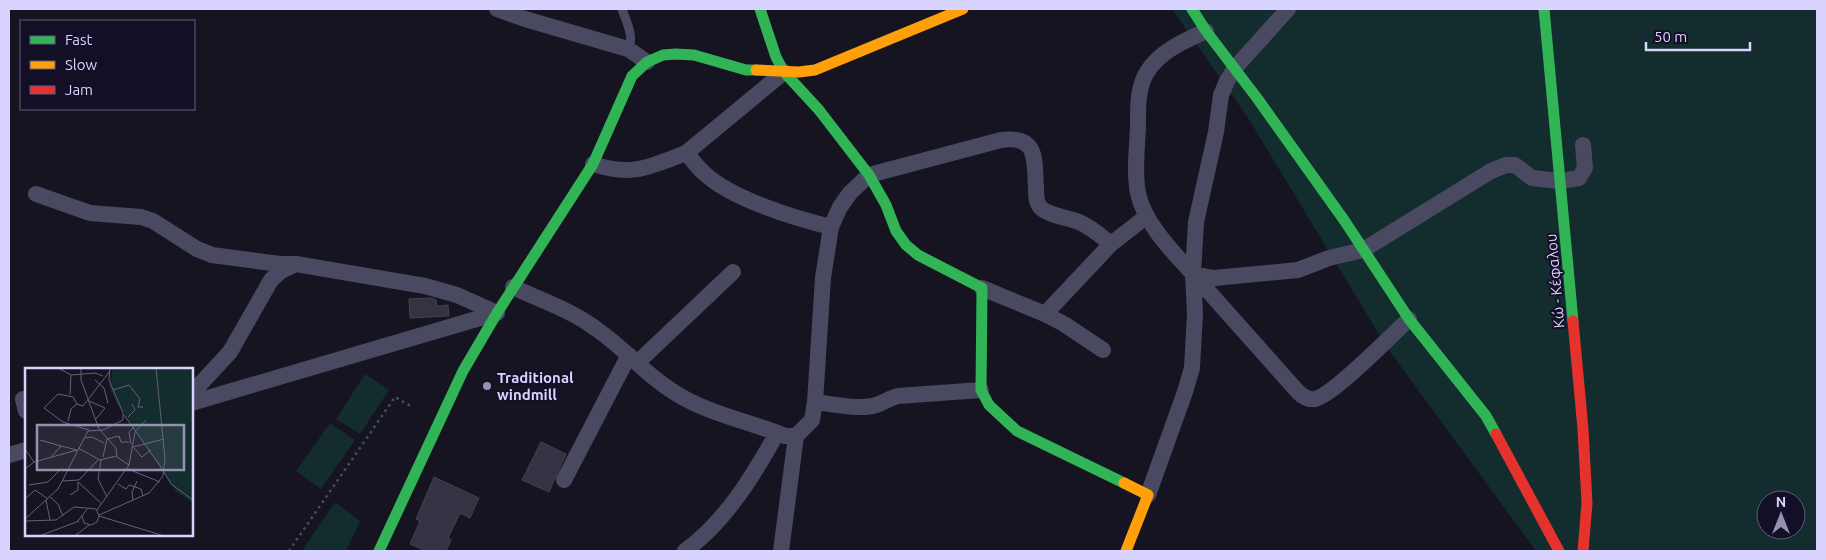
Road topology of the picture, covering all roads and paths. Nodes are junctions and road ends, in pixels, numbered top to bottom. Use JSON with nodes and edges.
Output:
{"nodes":[{"id":1,"x":497,"y":9,"type":"edge"},
{"id":2,"x":622,"y":9,"type":"edge"},
{"id":3,"x":760,"y":9,"type":"edge"},
{"id":4,"x":963,"y":9,"type":"edge"},
{"id":5,"x":1192,"y":9,"type":"edge"},
{"id":6,"x":1288,"y":9,"type":"edge"},
{"id":7,"x":1544,"y":9,"type":"edge"},
{"id":8,"x":1208,"y":34,"type":"junction"},
{"id":9,"x":628,"y":49,"type":"junction"},
{"id":10,"x":647,"y":62,"type":"junction"},
{"id":11,"x":1236,"y":68,"type":"junction"},
{"id":12,"x":784,"y":72,"type":"junction"},
{"id":13,"x":1221,"y":96,"type":"junction"},
{"id":14,"x":1583,"y":145,"type":"dead end"},
{"id":15,"x":686,"y":153,"type":"junction"},
{"id":16,"x":593,"y":164,"type":"junction"},
{"id":17,"x":869,"y":175,"type":"junction"},
{"id":18,"x":1560,"y":181,"type":"junction"},
{"id":19,"x":36,"y":194,"type":"dead end"},
{"id":20,"x":1147,"y":216,"type":"junction"},
{"id":21,"x":831,"y":227,"type":"junction"},
{"id":22,"x":1111,"y":244,"type":"junction"},
{"id":23,"x":1363,"y":250,"type":"junction"},
{"id":24,"x":296,"y":264,"type":"junction"},
{"id":25,"x":733,"y":272,"type":"dead end"},
{"id":26,"x":1193,"y":274,"type":"junction"},
{"id":27,"x":513,"y":287,"type":"junction"},
{"id":28,"x":982,"y":288,"type":"junction"},
{"id":29,"x":497,"y":313,"type":"junction"},
{"id":30,"x":1045,"y":314,"type":"junction"},
{"id":31,"x":1409,"y":319,"type":"junction"},
{"id":32,"x":1103,"y":350,"type":"dead end"},
{"id":33,"x":633,"y":359,"type":"junction"},
{"id":34,"x":981,"y":390,"type":"junction"},
{"id":35,"x":192,"y":393,"type":"edge"},
{"id":36,"x":815,"y":402,"type":"junction"},
{"id":37,"x":192,"y":403,"type":"edge"},
{"id":38,"x":412,"y":407,"type":"dead end"},
{"id":39,"x":777,"y":433,"type":"junction"},
{"id":40,"x":796,"y":436,"type":"junction"},
{"id":41,"x":25,"y":450,"type":"edge"},
{"id":42,"x":9,"y":454,"type":"edge"},
{"id":43,"x":564,"y":480,"type":"dead end"},
{"id":44,"x":1148,"y":495,"type":"junction"},
{"id":45,"x":289,"y":551,"type":"edge"},
{"id":46,"x":379,"y":551,"type":"edge"},
{"id":47,"x":685,"y":551,"type":"edge"},
{"id":48,"x":781,"y":551,"type":"edge"},
{"id":49,"x":1126,"y":551,"type":"edge"},
{"id":50,"x":1558,"y":551,"type":"edge"},
{"id":51,"x":1583,"y":551,"type":"edge"}],
"edges":[{"from":1,"to":9,"type":"street"},
{"from":2,"to":9,"type":"lane"},
{"from":3,"to":12,"type":"street"},
{"from":4,"to":12,"type":"street"},
{"from":5,"to":8,"type":"street"},
{"from":6,"to":11,"type":"street"},
{"from":7,"to":18,"type":"street","name":"Κώ - Κέφαλου"},
{"from":8,"to":11,"type":"street"},
{"from":8,"to":13,"type":"street"},
{"from":8,"to":20,"type":"street"},
{"from":9,"to":10,"type":"street"},
{"from":10,"to":12,"type":"street"},
{"from":10,"to":16,"type":"street"},
{"from":11,"to":13,"type":"street"},
{"from":11,"to":23,"type":"street"},
{"from":12,"to":15,"type":"street"},
{"from":12,"to":17,"type":"street"},
{"from":13,"to":26,"type":"street"},
{"from":14,"to":18,"type":"street"},
{"from":15,"to":16,"type":"street"},
{"from":15,"to":21,"type":"street"},
{"from":16,"to":27,"type":"street"},
{"from":17,"to":21,"type":"street"},
{"from":17,"to":22,"type":"street"},
{"from":17,"to":28,"type":"street"},
{"from":18,"to":23,"type":"street"},
{"from":18,"to":51,"type":"street","name":"Κώ - Κέφαλου"},
{"from":19,"to":24,"type":"street"},
{"from":20,"to":22,"type":"street"},
{"from":20,"to":26,"type":"street"},
{"from":21,"to":36,"type":"street"},
{"from":22,"to":30,"type":"street"},
{"from":23,"to":26,"type":"street"},
{"from":23,"to":31,"type":"street"},
{"from":24,"to":29,"type":"street"},
{"from":24,"to":35,"type":"street"},
{"from":25,"to":33,"type":"street"},
{"from":26,"to":31,"type":"street"},
{"from":26,"to":44,"type":"street"},
{"from":27,"to":29,"type":"street"},
{"from":27,"to":33,"type":"street"},
{"from":28,"to":30,"type":"street"},
{"from":28,"to":34,"type":"street"},
{"from":29,"to":37,"type":"street"},
{"from":29,"to":46,"type":"street"},
{"from":30,"to":32,"type":"street"},
{"from":31,"to":50,"type":"street"},
{"from":33,"to":39,"type":"street"},
{"from":33,"to":43,"type":"street"},
{"from":34,"to":36,"type":"street"},
{"from":34,"to":44,"type":"street"},
{"from":36,"to":40,"type":"street"},
{"from":38,"to":45,"type":"path"},
{"from":39,"to":40,"type":"street"},
{"from":39,"to":47,"type":"street"},
{"from":40,"to":48,"type":"street"},
{"from":41,"to":42,"type":"street"},
{"from":44,"to":49,"type":"street"}]}
